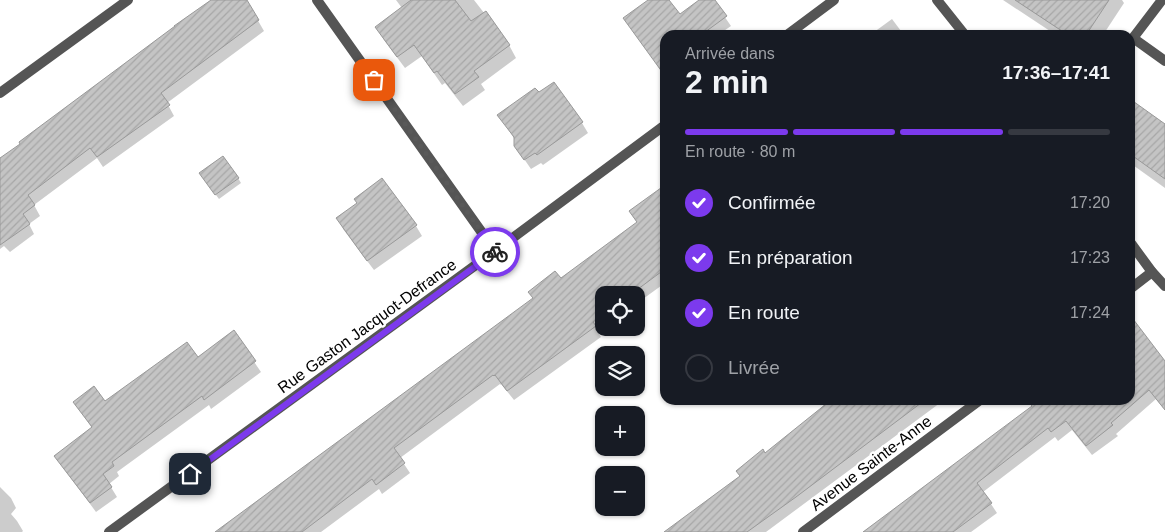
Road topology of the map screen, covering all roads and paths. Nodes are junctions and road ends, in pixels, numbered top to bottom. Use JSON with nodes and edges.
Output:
{"nodes":[{"id":1,"x":128,"y":0,"type":"edge"},
{"id":2,"x":317,"y":0,"type":"edge"},
{"id":3,"x":834,"y":0,"type":"edge"},
{"id":4,"x":936,"y":0,"type":"edge"},
{"id":5,"x":1162,"y":0,"type":"edge"},
{"id":6,"x":794,"y":30,"type":"edge"},
{"id":7,"x":961,"y":30,"type":"edge"},
{"id":8,"x":1135,"y":36,"type":"edge"},
{"id":9,"x":1135,"y":42,"type":"edge"},
{"id":10,"x":1165,"y":61,"type":"edge"},
{"id":11,"x":0,"y":93,"type":"edge"},
{"id":12,"x":660,"y":129,"type":"edge"},
{"id":13,"x":1135,"y":249,"type":"edge"},
{"id":14,"x":495,"y":251,"type":"junction"},
{"id":15,"x":1152,"y":272,"type":"junction"},
{"id":16,"x":1135,"y":285,"type":"edge"},
{"id":17,"x":1165,"y":286,"type":"edge"},
{"id":18,"x":973,"y":405,"type":"edge"},
{"id":19,"x":109,"y":532,"type":"edge"},
{"id":20,"x":803,"y":532,"type":"edge"}],
"edges":[{"from":1,"to":11,"type":"street"},
{"from":2,"to":14,"type":"street"},
{"from":3,"to":6,"type":"street"},
{"from":4,"to":7,"type":"street"},
{"from":5,"to":8,"type":"street"},
{"from":9,"to":10,"type":"street"},
{"from":12,"to":14,"type":"street","name":"Rue Gaston Jacquot-Defrance"},
{"from":13,"to":15,"type":"street"},
{"from":14,"to":19,"type":"street","name":"Rue Gaston Jacquot-Defrance"},
{"from":15,"to":16,"type":"street"},
{"from":15,"to":17,"type":"street"},
{"from":18,"to":20,"type":"street","name":"Avenue Sainte-Anne"}]}
